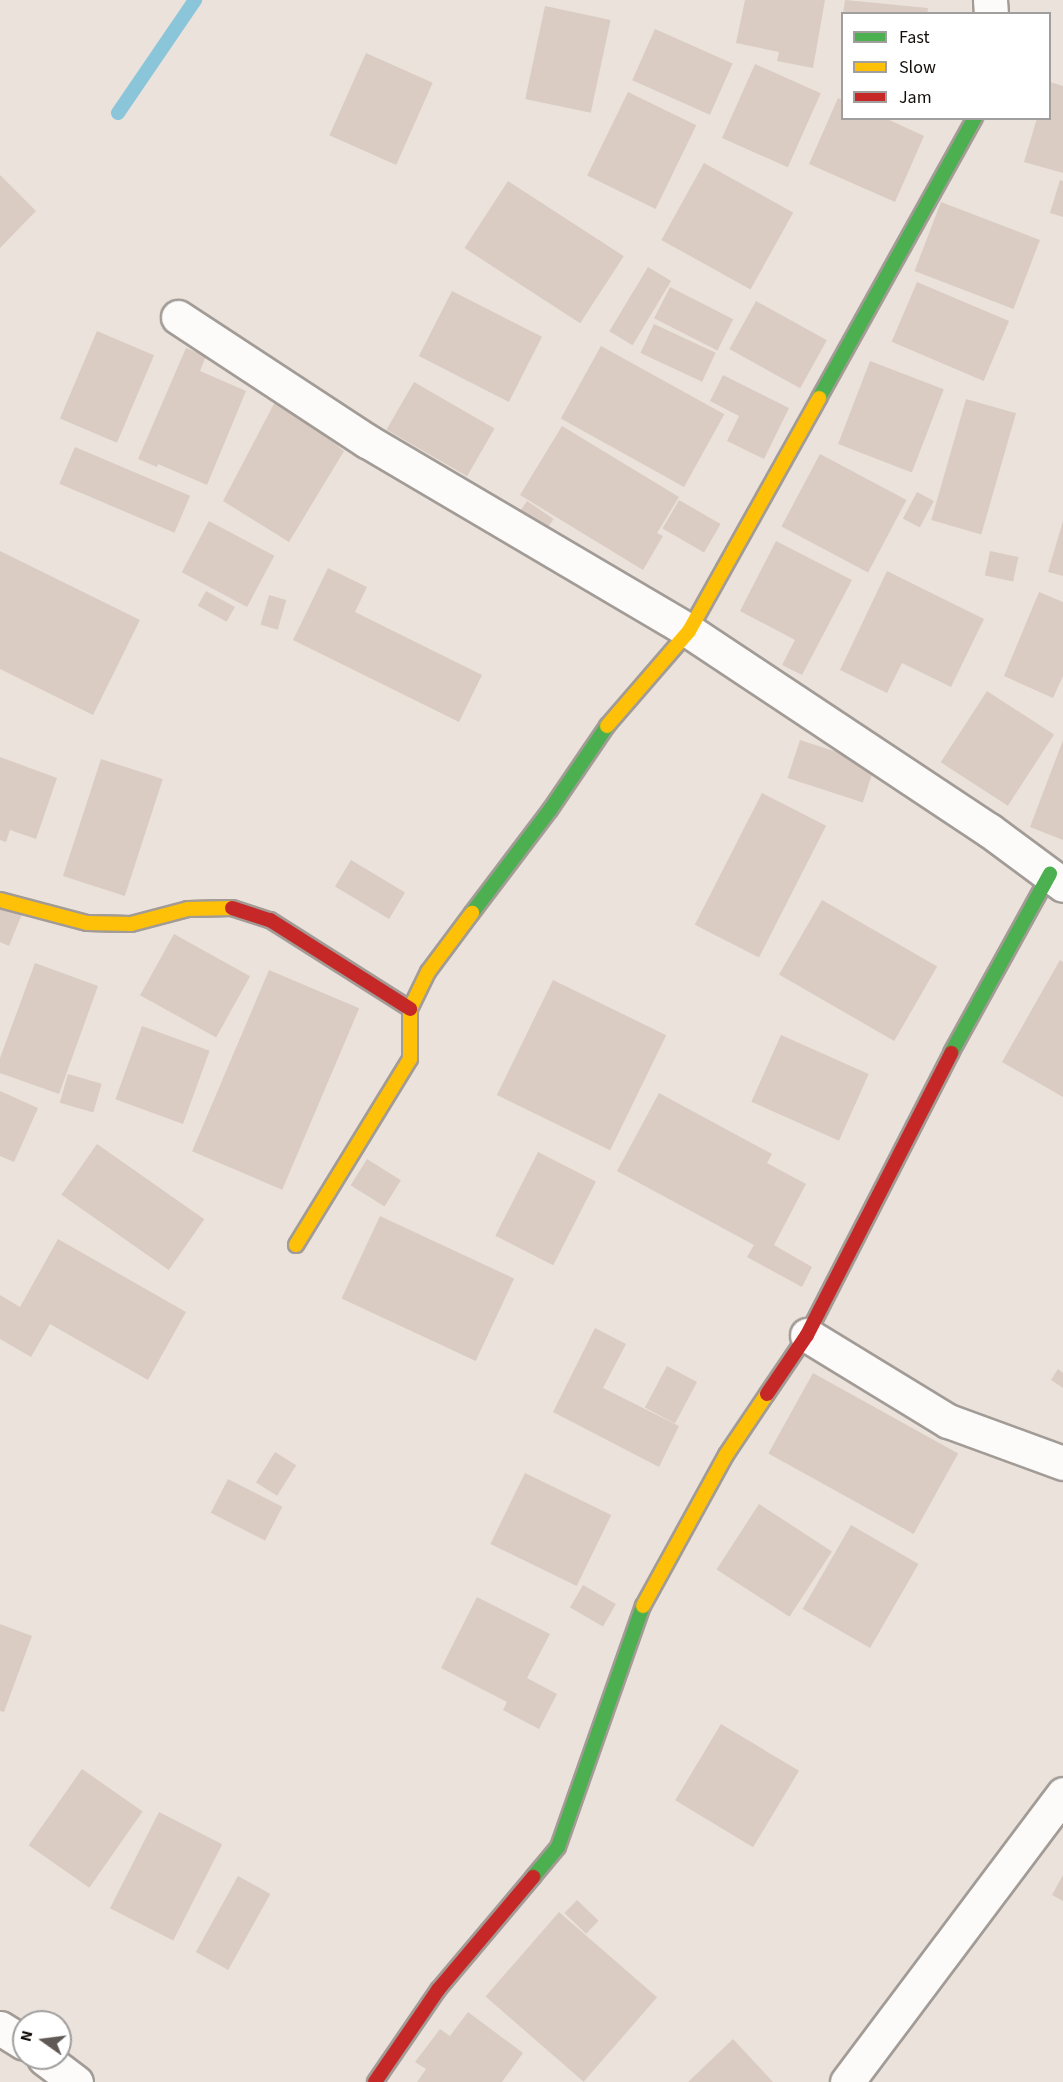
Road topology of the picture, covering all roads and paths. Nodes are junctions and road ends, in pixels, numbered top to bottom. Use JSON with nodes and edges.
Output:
{"nodes":[{"id":1,"x":974,"y":120,"type":"edge"},
{"id":2,"x":178,"y":317,"type":"dead end"},
{"id":3,"x":689,"y":631,"type":"junction"},
{"id":4,"x":1056,"y":880,"type":"edge"},
{"id":5,"x":0,"y":900,"type":"edge"},
{"id":6,"x":410,"y":1010,"type":"junction"},
{"id":7,"x":296,"y":1245,"type":"dead end"},
{"id":8,"x":807,"y":1335,"type":"junction"},
{"id":9,"x":1063,"y":1463,"type":"edge"},
{"id":10,"x":1063,"y":1794,"type":"edge"},
{"id":11,"x":60,"y":2070,"type":"edge"},
{"id":12,"x":76,"y":2082,"type":"edge"},
{"id":13,"x":375,"y":2082,"type":"edge"},
{"id":14,"x":847,"y":2082,"type":"edge"}],
"edges":[{"from":1,"to":3,"type":"street"},
{"from":2,"to":3,"type":"street"},
{"from":3,"to":4,"type":"street"},
{"from":3,"to":6,"type":"street"},
{"from":4,"to":8,"type":"street"},
{"from":5,"to":6,"type":"street"},
{"from":6,"to":7,"type":"street"},
{"from":8,"to":9,"type":"street"},
{"from":8,"to":13,"type":"street"},
{"from":10,"to":14,"type":"street"},
{"from":11,"to":12,"type":"street"}]}
